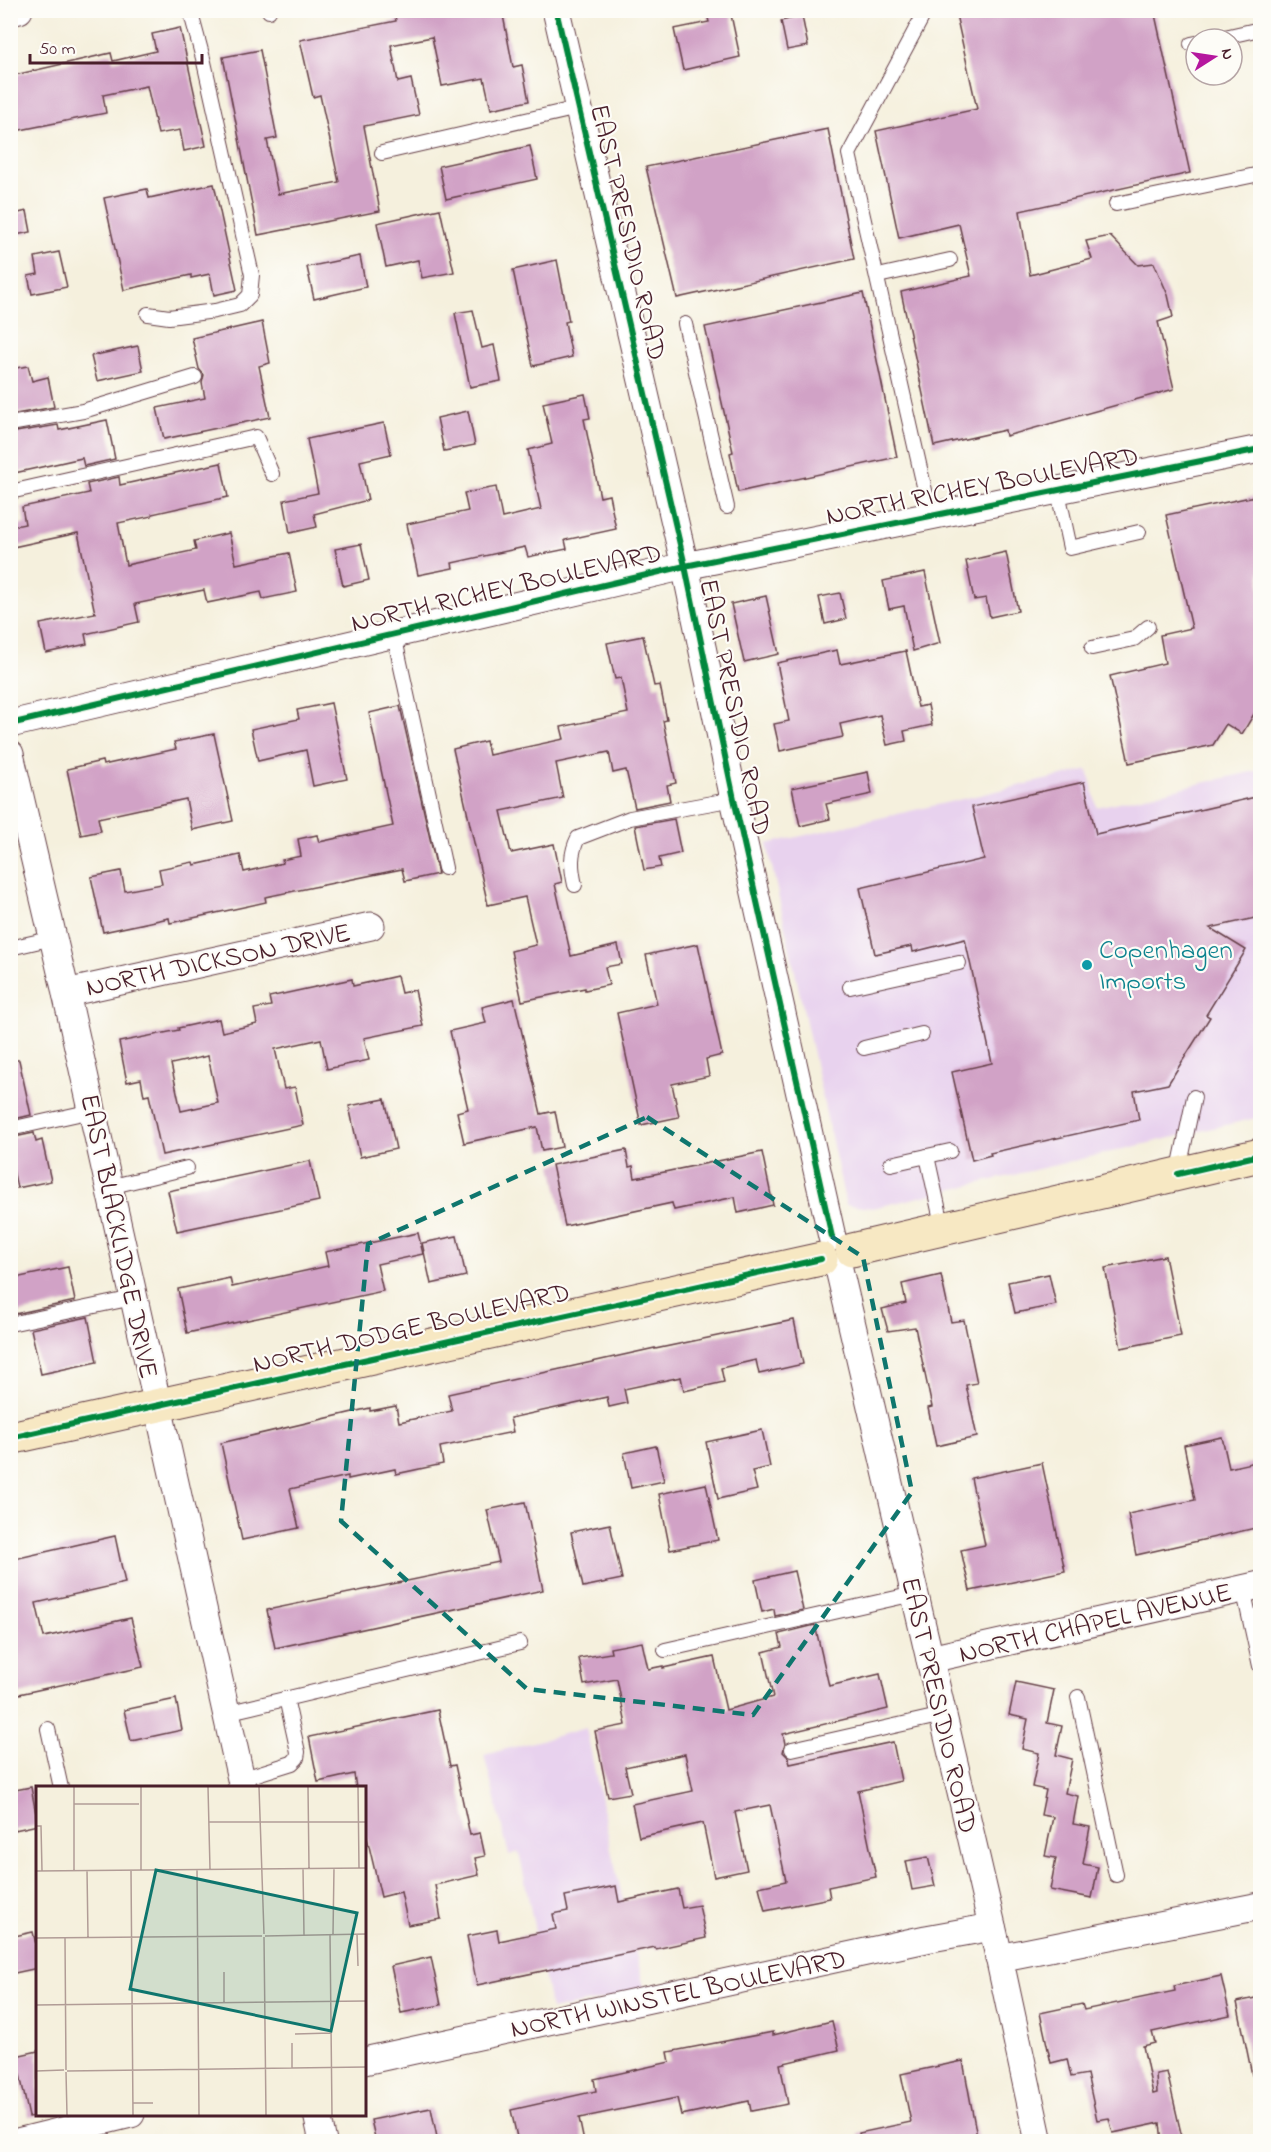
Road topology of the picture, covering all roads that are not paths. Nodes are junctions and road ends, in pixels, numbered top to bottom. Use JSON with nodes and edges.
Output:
{"nodes":[{"id":1,"x":19,"y":10,"type":"edge"},
{"id":2,"x":190,"y":10,"type":"edge"},
{"id":3,"x":556,"y":10,"type":"edge"},
{"id":4,"x":927,"y":10,"type":"edge"},
{"id":5,"x":10,"y":12,"type":"edge"},
{"id":6,"x":1260,"y":29,"type":"edge"},
{"id":7,"x":1244,"y":33,"type":"edge"},
{"id":8,"x":578,"y":108,"type":"junction"},
{"id":9,"x":382,"y":153,"type":"dead end"},
{"id":10,"x":1260,"y":174,"type":"edge"},
{"id":11,"x":1116,"y":204,"type":"dead end"},
{"id":12,"x":950,"y":261,"type":"dead end"},
{"id":13,"x":878,"y":276,"type":"junction"},
{"id":14,"x":148,"y":314,"type":"dead end"},
{"id":15,"x":685,"y":324,"type":"dead end"},
{"id":16,"x":195,"y":377,"type":"dead end"},
{"id":17,"x":10,"y":424,"type":"edge"},
{"id":18,"x":1260,"y":449,"type":"edge"},
{"id":19,"x":272,"y":474,"type":"dead end"},
{"id":20,"x":10,"y":492,"type":"edge"},
{"id":21,"x":1058,"y":492,"type":"junction"},
{"id":22,"x":727,"y":507,"type":"dead end"},
{"id":23,"x":931,"y":517,"type":"junction"},
{"id":24,"x":1140,"y":532,"type":"dead end"},
{"id":25,"x":685,"y":566,"type":"junction"},
{"id":26,"x":1148,"y":627,"type":"dead end"},
{"id":27,"x":394,"y":635,"type":"junction"},
{"id":28,"x":1092,"y":648,"type":"dead end"},
{"id":29,"x":10,"y":724,"type":"edge"},
{"id":30,"x":10,"y":754,"type":"edge"},
{"id":31,"x":734,"y":799,"type":"junction"},
{"id":32,"x":445,"y":868,"type":"dead end"},
{"id":33,"x":574,"y":885,"type":"dead end"},
{"id":34,"x":371,"y":926,"type":"dead end"},
{"id":35,"x":53,"y":938,"type":"junction"},
{"id":36,"x":10,"y":948,"type":"edge"},
{"id":37,"x":959,"y":963,"type":"dead end"},
{"id":38,"x":850,"y":987,"type":"dead end"},
{"id":39,"x":66,"y":993,"type":"junction"},
{"id":40,"x":922,"y":1034,"type":"dead end"},
{"id":41,"x":864,"y":1048,"type":"dead end"},
{"id":42,"x":1194,"y":1097,"type":"dead end"},
{"id":43,"x":92,"y":1111,"type":"junction"},
{"id":44,"x":10,"y":1129,"type":"edge"},
{"id":45,"x":950,"y":1150,"type":"dead end"},
{"id":46,"x":1260,"y":1155,"type":"edge"},
{"id":47,"x":927,"y":1156,"type":"junction"},
{"id":48,"x":891,"y":1164,"type":"dead end"},
{"id":49,"x":187,"y":1168,"type":"dead end"},
{"id":50,"x":1178,"y":1174,"type":"junction"},
{"id":51,"x":109,"y":1186,"type":"junction"},
{"id":52,"x":943,"y":1229,"type":"junction"},
{"id":53,"x":836,"y":1254,"type":"junction"},
{"id":54,"x":133,"y":1298,"type":"junction"},
{"id":55,"x":10,"y":1324,"type":"edge"},
{"id":56,"x":157,"y":1405,"type":"junction"},
{"id":57,"x":10,"y":1438,"type":"edge"},
{"id":58,"x":1252,"y":1587,"type":"edge"},
{"id":59,"x":914,"y":1594,"type":"junction"},
{"id":60,"x":520,"y":1643,"type":"dead end"},
{"id":61,"x":665,"y":1650,"type":"dead end"},
{"id":62,"x":930,"y":1659,"type":"junction"},
{"id":63,"x":1260,"y":1666,"type":"edge"},
{"id":64,"x":1078,"y":1697,"type":"dead end"},
{"id":65,"x":286,"y":1698,"type":"junction"},
{"id":66,"x":226,"y":1713,"type":"junction"},
{"id":67,"x":943,"y":1715,"type":"junction"},
{"id":68,"x":48,"y":1729,"type":"dead end"},
{"id":69,"x":792,"y":1749,"type":"dead end"},
{"id":70,"x":242,"y":1783,"type":"edge"},
{"id":71,"x":61,"y":1786,"type":"edge"},
{"id":72,"x":1116,"y":1875,"type":"dead end"},
{"id":73,"x":1260,"y":1906,"type":"edge"},
{"id":74,"x":992,"y":1928,"type":"junction"},
{"id":75,"x":999,"y":1958,"type":"junction"},
{"id":76,"x":366,"y":2061,"type":"edge"},
{"id":77,"x":127,"y":2116,"type":"edge"},
{"id":78,"x":317,"y":2116,"type":"edge"},
{"id":79,"x":17,"y":2142,"type":"edge"},
{"id":80,"x":323,"y":2142,"type":"edge"},
{"id":81,"x":1039,"y":2142,"type":"edge"}],
"edges":[{"from":1,"to":5,"type":"street"},
{"from":2,"to":14,"type":"lane"},
{"from":3,"to":8,"type":"street","name":"EAST PRESIDIO ROAD"},
{"from":4,"to":13,"type":"lane"},
{"from":6,"to":7,"type":"lane"},
{"from":8,"to":9,"type":"lane"},
{"from":8,"to":25,"type":"street","name":"EAST PRESIDIO ROAD"},
{"from":10,"to":11,"type":"lane"},
{"from":12,"to":13,"type":"lane"},
{"from":13,"to":23,"type":"lane"},
{"from":15,"to":22,"type":"lane"},
{"from":16,"to":17,"type":"lane"},
{"from":18,"to":21,"type":"street","name":"NORTH RICHEY BOULEVARD"},
{"from":19,"to":20,"type":"lane"},
{"from":21,"to":23,"type":"street","name":"NORTH RICHEY BOULEVARD"},
{"from":21,"to":24,"type":"lane"},
{"from":23,"to":25,"type":"street","name":"NORTH RICHEY BOULEVARD"},
{"from":25,"to":27,"type":"street","name":"NORTH RICHEY BOULEVARD"},
{"from":25,"to":31,"type":"street","name":"EAST PRESIDIO ROAD"},
{"from":26,"to":28,"type":"lane"},
{"from":27,"to":29,"type":"street","name":"NORTH RICHEY BOULEVARD"},
{"from":27,"to":32,"type":"lane"},
{"from":30,"to":35,"type":"street","name":"EAST BLACKLIDGE DRIVE"},
{"from":31,"to":33,"type":"lane"},
{"from":31,"to":53,"type":"street","name":"EAST PRESIDIO ROAD"},
{"from":34,"to":39,"type":"street","name":"NORTH DICKSON DRIVE"},
{"from":35,"to":36,"type":"lane"},
{"from":35,"to":39,"type":"street","name":"EAST BLACKLIDGE DRIVE"},
{"from":37,"to":38,"type":"lane"},
{"from":39,"to":43,"type":"street","name":"EAST BLACKLIDGE DRIVE"},
{"from":40,"to":41,"type":"lane"},
{"from":42,"to":50,"type":"lane"},
{"from":43,"to":44,"type":"lane"},
{"from":43,"to":51,"type":"street","name":"EAST BLACKLIDGE DRIVE"},
{"from":45,"to":47,"type":"lane"},
{"from":46,"to":50,"type":"street","name":"NORTH DODGE BOULEVARD"},
{"from":47,"to":48,"type":"lane"},
{"from":47,"to":52,"type":"lane"},
{"from":49,"to":51,"type":"lane"},
{"from":50,"to":52,"type":"street","name":"NORTH DODGE BOULEVARD"},
{"from":51,"to":54,"type":"street","name":"EAST BLACKLIDGE DRIVE"},
{"from":52,"to":53,"type":"street","name":"NORTH DODGE BOULEVARD"},
{"from":53,"to":56,"type":"street","name":"NORTH DODGE BOULEVARD"},
{"from":53,"to":59,"type":"street","name":"EAST PRESIDIO ROAD"},
{"from":54,"to":55,"type":"lane"},
{"from":54,"to":56,"type":"street","name":"EAST BLACKLIDGE DRIVE"},
{"from":56,"to":57,"type":"street","name":"NORTH DODGE BOULEVARD"},
{"from":56,"to":66,"type":"street","name":"EAST BLACKLIDGE DRIVE"},
{"from":58,"to":62,"type":"street","name":"NORTH CHAPEL AVENUE"},
{"from":58,"to":63,"type":"lane"},
{"from":59,"to":61,"type":"lane"},
{"from":59,"to":62,"type":"street","name":"EAST PRESIDIO ROAD"},
{"from":60,"to":65,"type":"lane"},
{"from":62,"to":67,"type":"street","name":"EAST PRESIDIO ROAD"},
{"from":64,"to":72,"type":"lane"},
{"from":65,"to":66,"type":"lane"},
{"from":65,"to":70,"type":"lane"},
{"from":66,"to":70,"type":"street","name":"EAST BLACKLIDGE DRIVE"},
{"from":67,"to":69,"type":"lane"},
{"from":67,"to":74,"type":"street","name":"EAST PRESIDIO ROAD"},
{"from":68,"to":71,"type":"lane"},
{"from":73,"to":75,"type":"street"},
{"from":74,"to":75,"type":"street","name":"EAST PRESIDIO ROAD"},
{"from":74,"to":76,"type":"street","name":"NORTH WINSTEL BOULEVARD"},
{"from":75,"to":81,"type":"street","name":"EAST PRESIDIO ROAD"},
{"from":77,"to":79,"type":"street"},
{"from":78,"to":80,"type":"street"}]}
